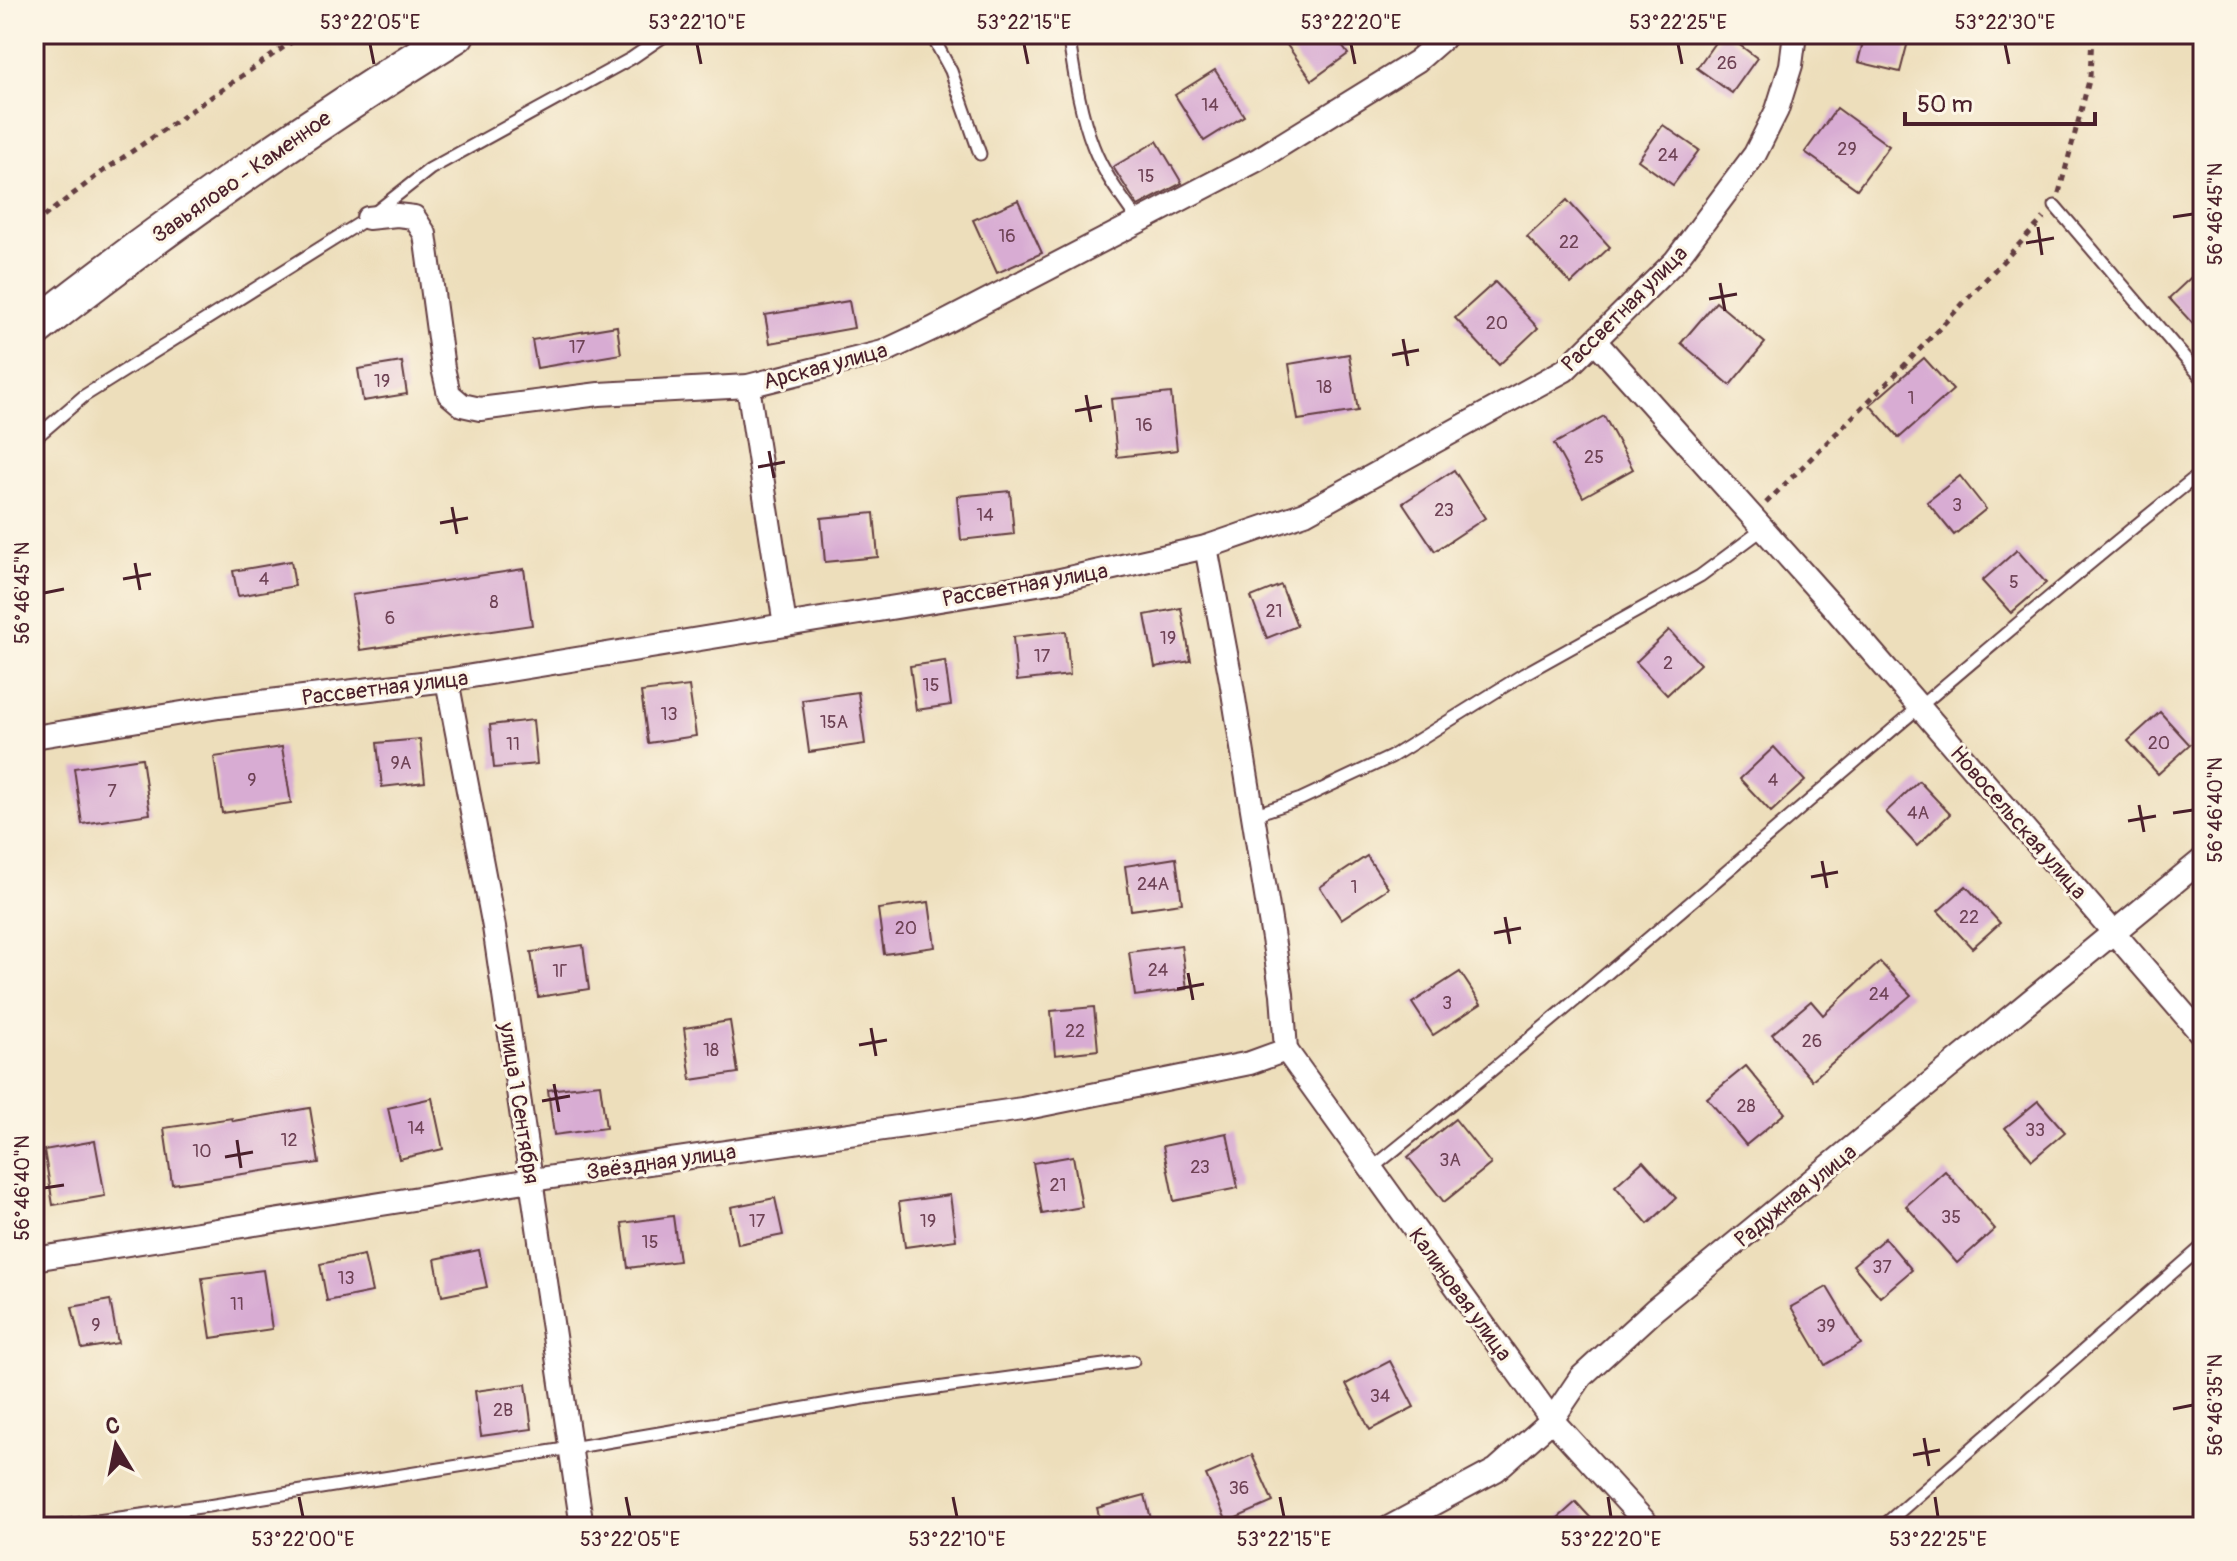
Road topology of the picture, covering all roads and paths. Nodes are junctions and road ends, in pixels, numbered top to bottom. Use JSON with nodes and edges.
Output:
{"nodes":[{"id":1,"x":303,"y":34,"type":"edge"},
{"id":2,"x":456,"y":34,"type":"edge"},
{"id":3,"x":667,"y":34,"type":"edge"},
{"id":4,"x":931,"y":34,"type":"edge"},
{"id":5,"x":1068,"y":34,"type":"edge"},
{"id":6,"x":1448,"y":34,"type":"edge"},
{"id":7,"x":1795,"y":34,"type":"edge"},
{"id":8,"x":2092,"y":34,"type":"edge"},
{"id":9,"x":980,"y":154,"type":"dead end"},
{"id":10,"x":2055,"y":206,"type":"junction"},
{"id":11,"x":368,"y":218,"type":"junction"},
{"id":12,"x":1139,"y":222,"type":"junction"},
{"id":13,"x":34,"y":224,"type":"edge"},
{"id":14,"x":34,"y":329,"type":"edge"},
{"id":15,"x":1596,"y":342,"type":"junction"},
{"id":16,"x":2203,"y":379,"type":"edge"},
{"id":17,"x":748,"y":386,"type":"junction"},
{"id":18,"x":34,"y":439,"type":"edge"},
{"id":19,"x":2203,"y":471,"type":"edge"},
{"id":20,"x":1758,"y":524,"type":"junction"},
{"id":21,"x":1206,"y":547,"type":"junction"},
{"id":22,"x":785,"y":625,"type":"junction"},
{"id":23,"x":447,"y":680,"type":"junction"},
{"id":24,"x":1920,"y":707,"type":"junction"},
{"id":25,"x":34,"y":737,"type":"edge"},
{"id":26,"x":1253,"y":815,"type":"junction"},
{"id":27,"x":2203,"y":859,"type":"edge"},
{"id":28,"x":2115,"y":933,"type":"junction"},
{"id":29,"x":2203,"y":1036,"type":"edge"},
{"id":30,"x":1286,"y":1050,"type":"junction"},
{"id":31,"x":1370,"y":1169,"type":"junction"},
{"id":32,"x":532,"y":1180,"type":"junction"},
{"id":33,"x":2203,"y":1246,"type":"edge"},
{"id":34,"x":34,"y":1259,"type":"edge"},
{"id":35,"x":1133,"y":1361,"type":"dead end"},
{"id":36,"x":1552,"y":1420,"type":"junction"},
{"id":37,"x":571,"y":1448,"type":"junction"},
{"id":38,"x":53,"y":1527,"type":"edge"},
{"id":39,"x":582,"y":1527,"type":"edge"},
{"id":40,"x":1390,"y":1527,"type":"edge"},
{"id":41,"x":1650,"y":1527,"type":"edge"},
{"id":42,"x":1882,"y":1527,"type":"edge"}],
"edges":[{"from":1,"to":13,"type":"path"},
{"from":2,"to":14,"type":"main road","name":"Завьялово - Каменное"},
{"from":3,"to":11,"type":"lane"},
{"from":4,"to":9,"type":"lane"},
{"from":5,"to":12,"type":"lane"},
{"from":6,"to":12,"type":"street","name":"Арская улица"},
{"from":7,"to":15,"type":"street","name":"Рассветная улица"},
{"from":8,"to":10,"type":"path"},
{"from":10,"to":16,"type":"lane"},
{"from":10,"to":20,"type":"path"},
{"from":11,"to":17,"type":"street","name":"Арская улица"},
{"from":11,"to":18,"type":"lane"},
{"from":12,"to":17,"type":"street","name":"Арская улица"},
{"from":15,"to":20,"type":"street","name":"Новосельская улица"},
{"from":15,"to":21,"type":"street","name":"Рассветная улица"},
{"from":17,"to":22,"type":"street"},
{"from":19,"to":24,"type":"lane"},
{"from":20,"to":24,"type":"street","name":"Новосельская улица"},
{"from":20,"to":26,"type":"lane"},
{"from":21,"to":22,"type":"street","name":"Рассветная улица"},
{"from":21,"to":26,"type":"street"},
{"from":22,"to":23,"type":"street","name":"Рассветная улица"},
{"from":23,"to":25,"type":"street","name":"Рассветная улица"},
{"from":23,"to":32,"type":"street","name":"улица 1 Сентября"},
{"from":24,"to":28,"type":"street","name":"Новосельская улица"},
{"from":24,"to":31,"type":"lane"},
{"from":26,"to":30,"type":"street"},
{"from":27,"to":28,"type":"street","name":"Радужная улица"},
{"from":28,"to":29,"type":"street","name":"Новосельская улица"},
{"from":28,"to":36,"type":"street","name":"Радужная улица"},
{"from":30,"to":31,"type":"street","name":"Калиновая улица"},
{"from":30,"to":32,"type":"street","name":"Звёздная улица"},
{"from":31,"to":36,"type":"street","name":"Калиновая улица"},
{"from":32,"to":34,"type":"street","name":"Звёздная улица"},
{"from":32,"to":37,"type":"street","name":"улица 1 Сентября"},
{"from":33,"to":42,"type":"lane"},
{"from":35,"to":37,"type":"lane"},
{"from":36,"to":40,"type":"street","name":"Радужная улица"},
{"from":36,"to":41,"type":"street","name":"Калиновая улица"},
{"from":37,"to":38,"type":"lane"},
{"from":37,"to":39,"type":"street","name":"улица 1 Сентября"}]}
